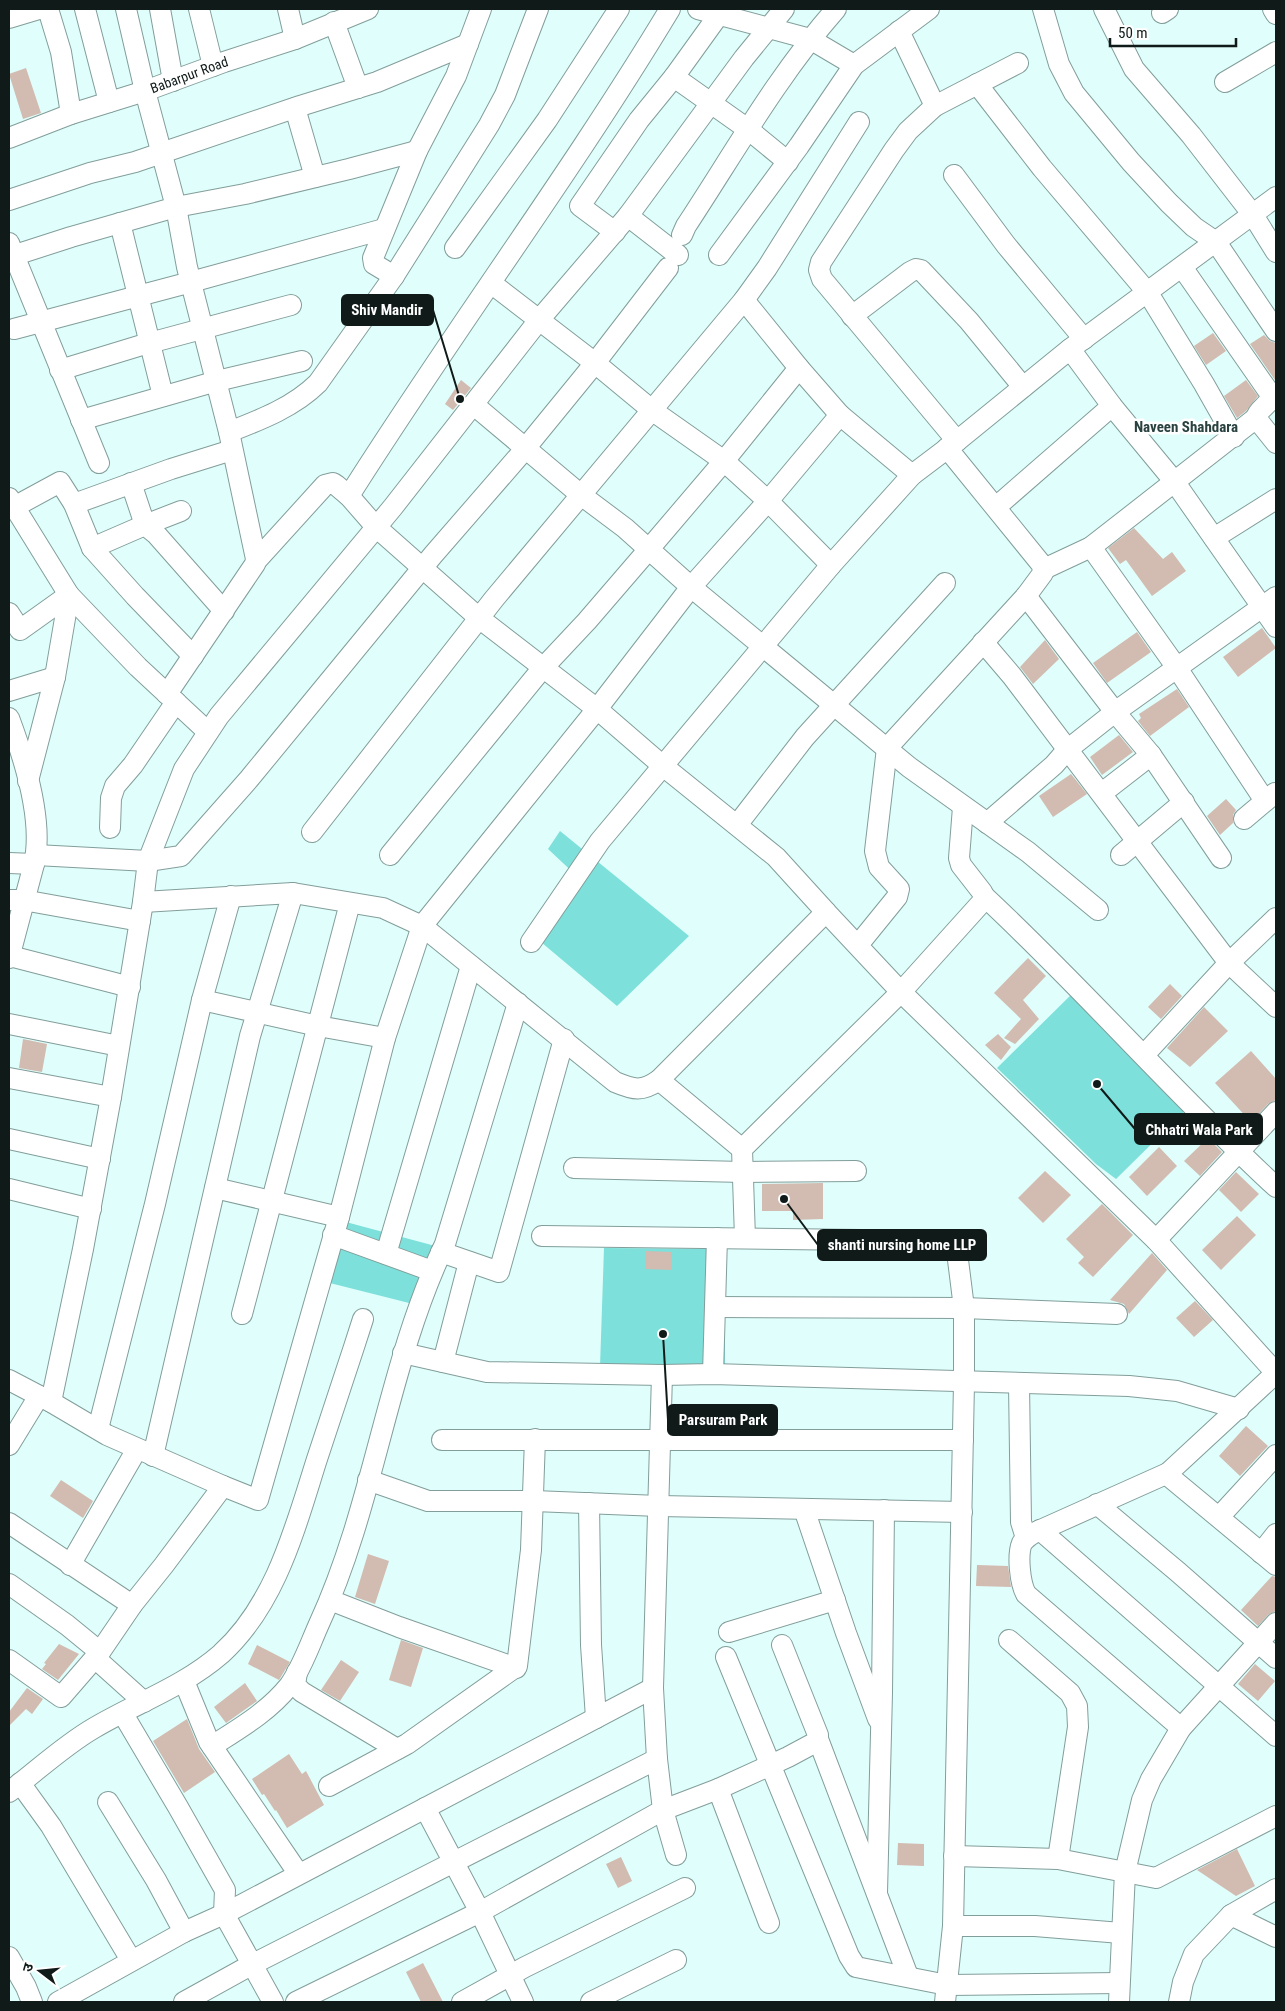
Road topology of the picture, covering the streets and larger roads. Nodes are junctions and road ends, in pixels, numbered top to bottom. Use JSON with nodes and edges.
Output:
{"nodes":[{"id":1,"x":39,"y":9,"type":"edge"},
{"id":2,"x":48,"y":9,"type":"edge"},
{"id":3,"x":86,"y":9,"type":"edge"},
{"id":4,"x":126,"y":9,"type":"edge"},
{"id":5,"x":160,"y":9,"type":"edge"},
{"id":6,"x":199,"y":9,"type":"edge"},
{"id":7,"x":288,"y":9,"type":"edge"},
{"id":8,"x":368,"y":9,"type":"edge"},
{"id":9,"x":481,"y":9,"type":"edge"},
{"id":10,"x":538,"y":9,"type":"edge"},
{"id":11,"x":619,"y":9,"type":"edge"},
{"id":12,"x":670,"y":9,"type":"edge"},
{"id":13,"x":698,"y":9,"type":"edge"},
{"id":14,"x":784,"y":9,"type":"edge"},
{"id":15,"x":836,"y":9,"type":"edge"},
{"id":16,"x":929,"y":9,"type":"edge"},
{"id":17,"x":1043,"y":9,"type":"edge"},
{"id":18,"x":1104,"y":9,"type":"edge"},
{"id":19,"x":1273,"y":9,"type":"edge"},
{"id":20,"x":720,"y":11,"type":"edge"},
{"id":21,"x":1276,"y":14,"type":"edge"},
{"id":22,"x":9,"y":18,"type":"edge"},
{"id":23,"x":334,"y":22,"type":"junction"},
{"id":24,"x":766,"y":28,"type":"junction"},
{"id":25,"x":899,"y":30,"type":"junction"},
{"id":26,"x":295,"y":39,"type":"junction"},
{"id":27,"x":810,"y":39,"type":"junction"},
{"id":28,"x":468,"y":44,"type":"junction"},
{"id":29,"x":1276,"y":52,"type":"edge"},
{"id":30,"x":1018,"y":63,"type":"dead end"},
{"id":31,"x":854,"y":65,"type":"junction"},
{"id":32,"x":212,"y":66,"type":"junction"},
{"id":33,"x":674,"y":77,"type":"junction"},
{"id":34,"x":173,"y":81,"type":"junction"},
{"id":35,"x":1225,"y":82,"type":"dead end"},
{"id":36,"x":977,"y":84,"type":"junction"},
{"id":37,"x":358,"y":88,"type":"junction"},
{"id":38,"x":146,"y":91,"type":"junction"},
{"id":39,"x":109,"y":102,"type":"junction"},
{"id":40,"x":711,"y":103,"type":"junction"},
{"id":41,"x":935,"y":106,"type":"junction"},
{"id":42,"x":295,"y":108,"type":"junction"},
{"id":43,"x":71,"y":114,"type":"junction"},
{"id":44,"x":859,"y":122,"type":"dead end"},
{"id":45,"x":749,"y":130,"type":"junction"},
{"id":46,"x":9,"y":138,"type":"edge"},
{"id":47,"x":417,"y":151,"type":"junction"},
{"id":48,"x":163,"y":153,"type":"junction"},
{"id":49,"x":788,"y":162,"type":"junction"},
{"id":50,"x":954,"y":175,"type":"dead end"},
{"id":51,"x":315,"y":177,"type":"junction"},
{"id":52,"x":1276,"y":198,"type":"edge"},
{"id":53,"x":9,"y":200,"type":"edge"},
{"id":54,"x":176,"y":207,"type":"junction"},
{"id":55,"x":1253,"y":215,"type":"junction"},
{"id":56,"x":628,"y":216,"type":"junction"},
{"id":57,"x":120,"y":223,"type":"junction"},
{"id":58,"x":384,"y":229,"type":"junction"},
{"id":59,"x":614,"y":232,"type":"junction"},
{"id":60,"x":682,"y":235,"type":"dead end"},
{"id":61,"x":1216,"y":242,"type":"junction"},
{"id":62,"x":455,"y":248,"type":"dead end"},
{"id":63,"x":10,"y":252,"type":"edge"},
{"id":64,"x":1276,"y":252,"type":"edge"},
{"id":65,"x":719,"y":256,"type":"dead end"},
{"id":66,"x":1182,"y":267,"type":"junction"},
{"id":67,"x":394,"y":276,"type":"junction"},
{"id":68,"x":191,"y":282,"type":"junction"},
{"id":69,"x":491,"y":284,"type":"junction"},
{"id":70,"x":1148,"y":294,"type":"junction"},
{"id":71,"x":138,"y":296,"type":"junction"},
{"id":72,"x":744,"y":300,"type":"junction"},
{"id":73,"x":291,"y":305,"type":"dead end"},
{"id":74,"x":852,"y":316,"type":"junction"},
{"id":75,"x":539,"y":320,"type":"junction"},
{"id":76,"x":40,"y":322,"type":"junction"},
{"id":77,"x":203,"y":328,"type":"junction"},
{"id":78,"x":14,"y":329,"type":"dead end"},
{"id":79,"x":1276,"y":331,"type":"edge"},
{"id":80,"x":150,"y":342,"type":"junction"},
{"id":81,"x":1077,"y":344,"type":"junction"},
{"id":82,"x":302,"y":361,"type":"dead end"},
{"id":83,"x":595,"y":362,"type":"junction"},
{"id":84,"x":799,"y":368,"type":"junction"},
{"id":85,"x":60,"y":370,"type":"junction"},
{"id":86,"x":216,"y":381,"type":"junction"},
{"id":87,"x":1023,"y":387,"type":"junction"},
{"id":88,"x":163,"y":396,"type":"junction"},
{"id":89,"x":1273,"y":399,"type":"edge"},
{"id":90,"x":474,"y":405,"type":"junction"},
{"id":91,"x":1112,"y":406,"type":"junction"},
{"id":92,"x":653,"y":411,"type":"junction"},
{"id":93,"x":840,"y":414,"type":"junction"},
{"id":94,"x":1256,"y":418,"type":"junction"},
{"id":95,"x":82,"y":420,"type":"junction"},
{"id":96,"x":1234,"y":437,"type":"junction"},
{"id":97,"x":231,"y":441,"type":"junction"},
{"id":98,"x":1276,"y":443,"type":"edge"},
{"id":99,"x":952,"y":445,"type":"junction"},
{"id":100,"x":524,"y":448,"type":"junction"},
{"id":101,"x":99,"y":462,"type":"dead end"},
{"id":102,"x":724,"y":462,"type":"junction"},
{"id":103,"x":912,"y":475,"type":"junction"},
{"id":104,"x":1174,"y":481,"type":"junction"},
{"id":105,"x":131,"y":483,"type":"junction"},
{"id":106,"x":349,"y":496,"type":"junction"},
{"id":107,"x":581,"y":496,"type":"junction"},
{"id":108,"x":1276,"y":499,"type":"edge"},
{"id":109,"x":768,"y":501,"type":"junction"},
{"id":110,"x":12,"y":502,"type":"edge"},
{"id":111,"x":74,"y":504,"type":"junction"},
{"id":112,"x":996,"y":507,"type":"junction"},
{"id":113,"x":181,"y":511,"type":"dead end"},
{"id":114,"x":145,"y":525,"type":"junction"},
{"id":115,"x":376,"y":527,"type":"junction"},
{"id":116,"x":1214,"y":538,"type":"junction"},
{"id":117,"x":1091,"y":547,"type":"junction"},
{"id":118,"x":92,"y":548,"type":"junction"},
{"id":119,"x":649,"y":549,"type":"junction"},
{"id":120,"x":256,"y":561,"type":"junction"},
{"id":121,"x":831,"y":565,"type":"junction"},
{"id":122,"x":1044,"y":568,"type":"junction"},
{"id":123,"x":422,"y":569,"type":"junction"},
{"id":124,"x":945,"y":583,"type":"dead end"},
{"id":125,"x":691,"y":587,"type":"junction"},
{"id":126,"x":69,"y":595,"type":"junction"},
{"id":127,"x":1026,"y":596,"type":"junction"},
{"id":128,"x":1269,"y":602,"type":"edge"},
{"id":129,"x":224,"y":612,"type":"junction"},
{"id":130,"x":9,"y":613,"type":"edge"},
{"id":131,"x":479,"y":618,"type":"junction"},
{"id":132,"x":1276,"y":626,"type":"edge"},
{"id":133,"x":14,"y":633,"type":"edge"},
{"id":134,"x":983,"y":642,"type":"junction"},
{"id":135,"x":763,"y":646,"type":"junction"},
{"id":136,"x":193,"y":656,"type":"junction"},
{"id":137,"x":543,"y":668,"type":"junction"},
{"id":138,"x":1177,"y":668,"type":"junction"},
{"id":139,"x":56,"y":677,"type":"junction"},
{"id":140,"x":9,"y":691,"type":"edge"},
{"id":141,"x":172,"y":698,"type":"junction"},
{"id":142,"x":835,"y":705,"type":"junction"},
{"id":143,"x":597,"y":709,"type":"junction"},
{"id":144,"x":1115,"y":712,"type":"junction"},
{"id":145,"x":9,"y":718,"type":"edge"},
{"id":146,"x":208,"y":732,"type":"junction"},
{"id":147,"x":887,"y":748,"type":"junction"},
{"id":148,"x":1067,"y":750,"type":"junction"},
{"id":149,"x":1151,"y":755,"type":"junction"},
{"id":150,"x":664,"y":766,"type":"junction"},
{"id":151,"x":28,"y":781,"type":"junction"},
{"id":152,"x":1102,"y":793,"type":"junction"},
{"id":153,"x":1271,"y":796,"type":"edge"},
{"id":154,"x":1184,"y":802,"type":"junction"},
{"id":155,"x":963,"y":807,"type":"junction"},
{"id":156,"x":1244,"y":819,"type":"dead end"},
{"id":157,"x":987,"y":823,"type":"junction"},
{"id":158,"x":736,"y":825,"type":"junction"},
{"id":159,"x":110,"y":828,"type":"dead end"},
{"id":160,"x":312,"y":832,"type":"dead end"},
{"id":161,"x":1137,"y":842,"type":"junction"},
{"id":162,"x":390,"y":855,"type":"dead end"},
{"id":163,"x":1121,"y":855,"type":"dead end"},
{"id":164,"x":1221,"y":858,"type":"dead end"},
{"id":165,"x":35,"y":860,"type":"junction"},
{"id":166,"x":148,"y":862,"type":"junction"},
{"id":167,"x":9,"y":863,"type":"edge"},
{"id":168,"x":293,"y":893,"type":"junction"},
{"id":169,"x":231,"y":896,"type":"junction"},
{"id":170,"x":984,"y":896,"type":"junction"},
{"id":171,"x":16,"y":900,"type":"edge"},
{"id":172,"x":350,"y":902,"type":"junction"},
{"id":173,"x":1098,"y":910,"type":"dead end"},
{"id":174,"x":142,"y":912,"type":"junction"},
{"id":175,"x":826,"y":912,"type":"junction"},
{"id":176,"x":1276,"y":918,"type":"edge"},
{"id":177,"x":422,"y":926,"type":"junction"},
{"id":178,"x":531,"y":942,"type":"dead end"},
{"id":179,"x":858,"y":945,"type":"junction"},
{"id":180,"x":9,"y":957,"type":"edge"},
{"id":181,"x":1230,"y":963,"type":"junction"},
{"id":182,"x":471,"y":966,"type":"junction"},
{"id":183,"x":130,"y":987,"type":"junction"},
{"id":184,"x":901,"y":992,"type":"junction"},
{"id":185,"x":202,"y":1000,"type":"junction"},
{"id":186,"x":518,"y":1003,"type":"junction"},
{"id":187,"x":1276,"y":1007,"type":"edge"},
{"id":188,"x":257,"y":1011,"type":"junction"},
{"id":189,"x":9,"y":1024,"type":"edge"},
{"id":190,"x":318,"y":1026,"type":"junction"},
{"id":191,"x":385,"y":1038,"type":"junction"},
{"id":192,"x":564,"y":1039,"type":"junction"},
{"id":193,"x":119,"y":1046,"type":"junction"},
{"id":194,"x":1144,"y":1055,"type":"junction"},
{"id":195,"x":9,"y":1078,"type":"edge"},
{"id":196,"x":659,"y":1080,"type":"junction"},
{"id":197,"x":111,"y":1097,"type":"junction"},
{"id":198,"x":1276,"y":1112,"type":"edge"},
{"id":199,"x":9,"y":1139,"type":"edge"},
{"id":200,"x":742,"y":1149,"type":"junction"},
{"id":201,"x":1239,"y":1152,"type":"junction"},
{"id":202,"x":100,"y":1159,"type":"junction"},
{"id":203,"x":574,"y":1168,"type":"dead end"},
{"id":204,"x":856,"y":1171,"type":"dead end"},
{"id":205,"x":743,"y":1172,"type":"junction"},
{"id":206,"x":1276,"y":1186,"type":"edge"},
{"id":207,"x":215,"y":1188,"type":"junction"},
{"id":208,"x":9,"y":1189,"type":"edge"},
{"id":209,"x":273,"y":1200,"type":"junction"},
{"id":210,"x":91,"y":1208,"type":"junction"},
{"id":211,"x":336,"y":1226,"type":"junction"},
{"id":212,"x":542,"y":1236,"type":"dead end"},
{"id":213,"x":717,"y":1238,"type":"junction"},
{"id":214,"x":745,"y":1238,"type":"junction"},
{"id":215,"x":1156,"y":1240,"type":"junction"},
{"id":216,"x":441,"y":1252,"type":"junction"},
{"id":217,"x":386,"y":1254,"type":"junction"},
{"id":218,"x":470,"y":1262,"type":"junction"},
{"id":219,"x":432,"y":1271,"type":"junction"},
{"id":220,"x":715,"y":1307,"type":"junction"},
{"id":221,"x":964,"y":1308,"type":"junction"},
{"id":222,"x":242,"y":1314,"type":"dead end"},
{"id":223,"x":1118,"y":1314,"type":"dead end"},
{"id":224,"x":363,"y":1319,"type":"dead end"},
{"id":225,"x":403,"y":1353,"type":"junction"},
{"id":226,"x":443,"y":1362,"type":"junction"},
{"id":227,"x":1276,"y":1373,"type":"edge"},
{"id":228,"x":713,"y":1374,"type":"junction"},
{"id":229,"x":662,"y":1375,"type":"junction"},
{"id":230,"x":9,"y":1380,"type":"edge"},
{"id":231,"x":964,"y":1383,"type":"junction"},
{"id":232,"x":1019,"y":1384,"type":"junction"},
{"id":233,"x":45,"y":1399,"type":"junction"},
{"id":234,"x":1239,"y":1409,"type":"junction"},
{"id":235,"x":98,"y":1429,"type":"junction"},
{"id":236,"x":442,"y":1440,"type":"dead end"},
{"id":237,"x":535,"y":1440,"type":"junction"},
{"id":238,"x":963,"y":1440,"type":"junction"},
{"id":239,"x":660,"y":1441,"type":"junction"},
{"id":240,"x":9,"y":1445,"type":"edge"},
{"id":241,"x":145,"y":1453,"type":"junction"},
{"id":242,"x":1276,"y":1455,"type":"edge"},
{"id":243,"x":1168,"y":1473,"type":"junction"},
{"id":244,"x":368,"y":1480,"type":"junction"},
{"id":245,"x":223,"y":1486,"type":"junction"},
{"id":246,"x":534,"y":1501,"type":"junction"},
{"id":247,"x":589,"y":1503,"type":"junction"},
{"id":248,"x":1097,"y":1504,"type":"junction"},
{"id":249,"x":659,"y":1506,"type":"junction"},
{"id":250,"x":804,"y":1508,"type":"junction"},
{"id":251,"x":884,"y":1510,"type":"junction"},
{"id":252,"x":962,"y":1512,"type":"junction"},
{"id":253,"x":1220,"y":1517,"type":"junction"},
{"id":254,"x":9,"y":1523,"type":"edge"},
{"id":255,"x":1033,"y":1534,"type":"junction"},
{"id":256,"x":1276,"y":1534,"type":"edge"},
{"id":257,"x":1261,"y":1553,"type":"junction"},
{"id":258,"x":70,"y":1565,"type":"junction"},
{"id":259,"x":1276,"y":1565,"type":"edge"},
{"id":260,"x":9,"y":1584,"type":"edge"},
{"id":261,"x":330,"y":1600,"type":"junction"},
{"id":262,"x":835,"y":1600,"type":"junction"},
{"id":263,"x":132,"y":1605,"type":"junction"},
{"id":264,"x":1276,"y":1623,"type":"edge"},
{"id":265,"x":729,"y":1632,"type":"dead end"},
{"id":266,"x":1009,"y":1640,"type":"dead end"},
{"id":267,"x":1258,"y":1643,"type":"junction"},
{"id":268,"x":782,"y":1645,"type":"dead end"},
{"id":269,"x":98,"y":1655,"type":"junction"},
{"id":270,"x":726,"y":1656,"type":"dead end"},
{"id":271,"x":1276,"y":1658,"type":"edge"},
{"id":272,"x":9,"y":1660,"type":"edge"},
{"id":273,"x":516,"y":1668,"type":"junction"},
{"id":274,"x":297,"y":1672,"type":"junction"},
{"id":275,"x":184,"y":1681,"type":"junction"},
{"id":276,"x":1219,"y":1687,"type":"junction"},
{"id":277,"x":653,"y":1688,"type":"junction"},
{"id":278,"x":144,"y":1702,"type":"junction"},
{"id":279,"x":123,"y":1714,"type":"junction"},
{"id":280,"x":596,"y":1718,"type":"junction"},
{"id":281,"x":881,"y":1728,"type":"junction"},
{"id":282,"x":1181,"y":1728,"type":"junction"},
{"id":283,"x":1276,"y":1736,"type":"edge"},
{"id":284,"x":818,"y":1739,"type":"junction"},
{"id":285,"x":212,"y":1746,"type":"junction"},
{"id":286,"x":397,"y":1750,"type":"junction"},
{"id":287,"x":657,"y":1759,"type":"junction"},
{"id":288,"x":770,"y":1766,"type":"junction"},
{"id":289,"x":329,"y":1786,"type":"dead end"},
{"id":290,"x":12,"y":1788,"type":"edge"},
{"id":291,"x":718,"y":1789,"type":"junction"},
{"id":292,"x":108,"y":1802,"type":"dead end"},
{"id":293,"x":425,"y":1808,"type":"junction"},
{"id":294,"x":663,"y":1810,"type":"junction"},
{"id":295,"x":1276,"y":1816,"type":"edge"},
{"id":296,"x":676,"y":1855,"type":"dead end"},
{"id":297,"x":954,"y":1856,"type":"junction"},
{"id":298,"x":1058,"y":1859,"type":"junction"},
{"id":299,"x":453,"y":1861,"type":"junction"},
{"id":300,"x":1124,"y":1872,"type":"junction"},
{"id":301,"x":298,"y":1873,"type":"junction"},
{"id":302,"x":685,"y":1888,"type":"dead end"},
{"id":303,"x":1276,"y":1890,"type":"edge"},
{"id":304,"x":877,"y":1893,"type":"junction"},
{"id":305,"x":480,"y":1912,"type":"junction"},
{"id":306,"x":224,"y":1914,"type":"junction"},
{"id":307,"x":1231,"y":1914,"type":"junction"},
{"id":308,"x":769,"y":1923,"type":"dead end"},
{"id":309,"x":953,"y":1926,"type":"junction"},
{"id":310,"x":184,"y":1932,"type":"junction"},
{"id":311,"x":1121,"y":1933,"type":"junction"},
{"id":312,"x":1276,"y":1937,"type":"edge"},
{"id":313,"x":9,"y":1958,"type":"edge"},
{"id":314,"x":131,"y":1960,"type":"junction"},
{"id":315,"x":676,"y":1960,"type":"dead end"},
{"id":316,"x":251,"y":1965,"type":"junction"},
{"id":317,"x":510,"y":1975,"type":"junction"},
{"id":318,"x":908,"y":1976,"type":"junction"},
{"id":319,"x":1119,"y":1993,"type":"edge"},
{"id":320,"x":946,"y":1994,"type":"edge"},
{"id":321,"x":83,"y":1996,"type":"edge"},
{"id":322,"x":32,"y":2002,"type":"edge"},
{"id":323,"x":58,"y":2002,"type":"edge"},
{"id":324,"x":184,"y":2002,"type":"edge"},
{"id":325,"x":273,"y":2002,"type":"edge"},
{"id":326,"x":296,"y":2002,"type":"edge"},
{"id":327,"x":462,"y":2002,"type":"edge"},
{"id":328,"x":522,"y":2002,"type":"edge"},
{"id":329,"x":591,"y":2002,"type":"edge"},
{"id":330,"x":1179,"y":2002,"type":"edge"}],
"edges":[{"from":1,"to":22,"type":"street"},
{"from":2,"to":43,"type":"street"},
{"from":3,"to":39,"type":"street"},
{"from":4,"to":38,"type":"street"},
{"from":5,"to":34,"type":"street"},
{"from":6,"to":32,"type":"street"},
{"from":7,"to":26,"type":"street"},
{"from":8,"to":23,"type":"street","name":"Babarpur Road"},
{"from":9,"to":28,"type":"street"},
{"from":10,"to":67,"type":"street"},
{"from":11,"to":62,"type":"street"},
{"from":12,"to":69,"type":"street"},
{"from":13,"to":20,"type":"street"},
{"from":14,"to":24,"type":"street"},
{"from":15,"to":27,"type":"street"},
{"from":16,"to":25,"type":"street"},
{"from":17,"to":61,"type":"street"},
{"from":18,"to":55,"type":"street"},
{"from":19,"to":21,"type":"street"},
{"from":20,"to":24,"type":"street"},
{"from":20,"to":33,"type":"street"},
{"from":23,"to":26,"type":"street","name":"Babarpur Road"},
{"from":23,"to":37,"type":"street"},
{"from":24,"to":27,"type":"street"},
{"from":24,"to":40,"type":"street"},
{"from":25,"to":31,"type":"street"},
{"from":25,"to":41,"type":"street"},
{"from":26,"to":32,"type":"street","name":"Babarpur Road"},
{"from":27,"to":31,"type":"street"},
{"from":27,"to":45,"type":"street"},
{"from":28,"to":37,"type":"street"},
{"from":28,"to":47,"type":"street"},
{"from":29,"to":35,"type":"street"},
{"from":30,"to":36,"type":"street"},
{"from":31,"to":49,"type":"street"},
{"from":32,"to":34,"type":"street","name":"Babarpur Road"},
{"from":33,"to":40,"type":"street"},
{"from":33,"to":59,"type":"street"},
{"from":34,"to":38,"type":"street","name":"Babarpur Road"},
{"from":36,"to":41,"type":"street"},
{"from":36,"to":70,"type":"street"},
{"from":37,"to":42,"type":"street"},
{"from":38,"to":39,"type":"street","name":"Babarpur Road"},
{"from":38,"to":48,"type":"street"},
{"from":39,"to":43,"type":"street","name":"Babarpur Road"},
{"from":40,"to":45,"type":"street"},
{"from":40,"to":56,"type":"street"},
{"from":41,"to":74,"type":"street"},
{"from":42,"to":48,"type":"street"},
{"from":42,"to":51,"type":"street"},
{"from":43,"to":46,"type":"street","name":"Babarpur Road"},
{"from":44,"to":72,"type":"street"},
{"from":45,"to":49,"type":"street"},
{"from":45,"to":60,"type":"street"},
{"from":47,"to":51,"type":"street"},
{"from":47,"to":58,"type":"street"},
{"from":48,"to":53,"type":"street"},
{"from":48,"to":54,"type":"street"},
{"from":49,"to":65,"type":"street"},
{"from":50,"to":81,"type":"street"},
{"from":51,"to":54,"type":"street"},
{"from":52,"to":55,"type":"street"},
{"from":54,"to":57,"type":"street"},
{"from":54,"to":68,"type":"street"},
{"from":55,"to":61,"type":"street"},
{"from":55,"to":64,"type":"street"},
{"from":56,"to":59,"type":"street"},
{"from":56,"to":83,"type":"street"},
{"from":57,"to":63,"type":"street"},
{"from":57,"to":71,"type":"street"},
{"from":58,"to":67,"type":"street"},
{"from":58,"to":68,"type":"street"},
{"from":59,"to":75,"type":"street"},
{"from":61,"to":66,"type":"street"},
{"from":61,"to":79,"type":"street"},
{"from":63,"to":76,"type":"street"},
{"from":66,"to":70,"type":"street"},
{"from":66,"to":89,"type":"street"},
{"from":67,"to":97,"type":"street"},
{"from":68,"to":71,"type":"street"},
{"from":68,"to":77,"type":"street"},
{"from":69,"to":75,"type":"street"},
{"from":69,"to":106,"type":"street"},
{"from":70,"to":81,"type":"street"},
{"from":70,"to":96,"type":"street"},
{"from":71,"to":76,"type":"street"},
{"from":71,"to":80,"type":"street"},
{"from":72,"to":84,"type":"street"},
{"from":72,"to":92,"type":"street"},
{"from":73,"to":77,"type":"street"},
{"from":74,"to":87,"type":"street"},
{"from":74,"to":99,"type":"street"},
{"from":75,"to":83,"type":"street"},
{"from":75,"to":90,"type":"street"},
{"from":76,"to":78,"type":"street"},
{"from":76,"to":85,"type":"street"},
{"from":77,"to":80,"type":"street"},
{"from":77,"to":86,"type":"street"},
{"from":80,"to":85,"type":"street"},
{"from":80,"to":88,"type":"street"},
{"from":81,"to":87,"type":"street"},
{"from":81,"to":91,"type":"street"},
{"from":82,"to":86,"type":"street"},
{"from":83,"to":92,"type":"street"},
{"from":83,"to":100,"type":"street"},
{"from":84,"to":93,"type":"street"},
{"from":84,"to":102,"type":"street"},
{"from":85,"to":95,"type":"street"},
{"from":86,"to":88,"type":"street"},
{"from":86,"to":97,"type":"street"},
{"from":87,"to":99,"type":"street"},
{"from":88,"to":95,"type":"street"},
{"from":89,"to":94,"type":"street"},
{"from":90,"to":100,"type":"street"},
{"from":90,"to":115,"type":"street"},
{"from":91,"to":104,"type":"street"},
{"from":91,"to":112,"type":"street"},
{"from":92,"to":102,"type":"street"},
{"from":92,"to":107,"type":"street"},
{"from":93,"to":103,"type":"street"},
{"from":93,"to":109,"type":"street"},
{"from":94,"to":96,"type":"street"},
{"from":94,"to":98,"type":"street"},
{"from":95,"to":101,"type":"street"},
{"from":96,"to":104,"type":"street"},
{"from":97,"to":105,"type":"street"},
{"from":97,"to":120,"type":"street"},
{"from":99,"to":103,"type":"street"},
{"from":99,"to":112,"type":"street"},
{"from":100,"to":107,"type":"street"},
{"from":100,"to":123,"type":"street"},
{"from":102,"to":109,"type":"street"},
{"from":102,"to":119,"type":"street"},
{"from":103,"to":121,"type":"street"},
{"from":104,"to":116,"type":"street"},
{"from":104,"to":117,"type":"street"},
{"from":105,"to":111,"type":"street"},
{"from":105,"to":114,"type":"street"},
{"from":106,"to":115,"type":"street"},
{"from":106,"to":120,"type":"street"},
{"from":107,"to":119,"type":"street"},
{"from":107,"to":131,"type":"street"},
{"from":108,"to":116,"type":"street"},
{"from":109,"to":121,"type":"street"},
{"from":109,"to":125,"type":"street"},
{"from":110,"to":111,"type":"street"},
{"from":110,"to":126,"type":"street"},
{"from":111,"to":118,"type":"street"},
{"from":112,"to":122,"type":"street"},
{"from":113,"to":114,"type":"street"},
{"from":114,"to":118,"type":"street"},
{"from":114,"to":129,"type":"street"},
{"from":115,"to":123,"type":"street"},
{"from":115,"to":146,"type":"street"},
{"from":116,"to":128,"type":"street"},
{"from":117,"to":122,"type":"street"},
{"from":117,"to":138,"type":"street"},
{"from":118,"to":136,"type":"street"},
{"from":119,"to":125,"type":"street"},
{"from":119,"to":137,"type":"street"},
{"from":120,"to":129,"type":"street"},
{"from":121,"to":135,"type":"street"},
{"from":122,"to":127,"type":"street"},
{"from":123,"to":131,"type":"street"},
{"from":123,"to":166,"type":"street"},
{"from":124,"to":142,"type":"street"},
{"from":125,"to":135,"type":"street"},
{"from":125,"to":143,"type":"street"},
{"from":126,"to":133,"type":"street"},
{"from":126,"to":139,"type":"street"},
{"from":126,"to":141,"type":"street"},
{"from":127,"to":134,"type":"street"},
{"from":127,"to":144,"type":"street"},
{"from":128,"to":132,"type":"street"},
{"from":128,"to":138,"type":"street"},
{"from":129,"to":136,"type":"street"},
{"from":130,"to":133,"type":"street"},
{"from":131,"to":137,"type":"street"},
{"from":131,"to":160,"type":"street"},
{"from":134,"to":147,"type":"street"},
{"from":134,"to":148,"type":"street"},
{"from":135,"to":142,"type":"street"},
{"from":135,"to":150,"type":"street"},
{"from":136,"to":141,"type":"street"},
{"from":137,"to":143,"type":"street"},
{"from":137,"to":162,"type":"street"},
{"from":138,"to":144,"type":"street"},
{"from":138,"to":153,"type":"street"},
{"from":139,"to":140,"type":"street"},
{"from":139,"to":151,"type":"street"},
{"from":141,"to":146,"type":"street"},
{"from":141,"to":159,"type":"street"},
{"from":142,"to":147,"type":"street"},
{"from":142,"to":158,"type":"street"},
{"from":143,"to":150,"type":"street"},
{"from":143,"to":177,"type":"street"},
{"from":144,"to":148,"type":"street"},
{"from":144,"to":149,"type":"street"},
{"from":145,"to":151,"type":"street"},
{"from":146,"to":166,"type":"street"},
{"from":147,"to":155,"type":"street"},
{"from":147,"to":179,"type":"street"},
{"from":148,"to":152,"type":"street"},
{"from":148,"to":157,"type":"street"},
{"from":149,"to":152,"type":"street"},
{"from":149,"to":154,"type":"street"},
{"from":150,"to":158,"type":"street"},
{"from":150,"to":178,"type":"street"},
{"from":151,"to":165,"type":"street"},
{"from":152,"to":161,"type":"street"},
{"from":153,"to":156,"type":"street"},
{"from":154,"to":161,"type":"street"},
{"from":154,"to":164,"type":"street"},
{"from":155,"to":157,"type":"street"},
{"from":155,"to":170,"type":"street"},
{"from":157,"to":173,"type":"street"},
{"from":158,"to":175,"type":"street"},
{"from":161,"to":163,"type":"street"},
{"from":161,"to":181,"type":"street"},
{"from":165,"to":166,"type":"street"},
{"from":165,"to":167,"type":"street"},
{"from":165,"to":171,"type":"street"},
{"from":166,"to":174,"type":"street"},
{"from":168,"to":169,"type":"street"},
{"from":168,"to":172,"type":"street"},
{"from":168,"to":188,"type":"street"},
{"from":169,"to":174,"type":"street"},
{"from":169,"to":185,"type":"street"},
{"from":170,"to":184,"type":"street"},
{"from":170,"to":194,"type":"street"},
{"from":171,"to":174,"type":"street"},
{"from":171,"to":180,"type":"street"},
{"from":172,"to":177,"type":"street"},
{"from":172,"to":190,"type":"street"},
{"from":174,"to":183,"type":"street"},
{"from":175,"to":179,"type":"street"},
{"from":175,"to":196,"type":"street"},
{"from":176,"to":181,"type":"street"},
{"from":177,"to":182,"type":"street"},
{"from":177,"to":191,"type":"street"},
{"from":179,"to":184,"type":"street"},
{"from":180,"to":183,"type":"street"},
{"from":181,"to":187,"type":"street"},
{"from":181,"to":194,"type":"street"},
{"from":182,"to":186,"type":"street"},
{"from":182,"to":217,"type":"street"},
{"from":183,"to":193,"type":"street"},
{"from":184,"to":200,"type":"street"},
{"from":184,"to":215,"type":"street"},
{"from":185,"to":188,"type":"street"},
{"from":185,"to":235,"type":"street"},
{"from":186,"to":192,"type":"street"},
{"from":186,"to":216,"type":"street"},
{"from":188,"to":190,"type":"street"},
{"from":188,"to":207,"type":"street"},
{"from":189,"to":193,"type":"street"},
{"from":190,"to":191,"type":"street"},
{"from":190,"to":209,"type":"street"},
{"from":191,"to":211,"type":"street"},
{"from":192,"to":196,"type":"street"},
{"from":192,"to":218,"type":"street"},
{"from":193,"to":197,"type":"street"},
{"from":194,"to":201,"type":"street"},
{"from":195,"to":197,"type":"street"},
{"from":196,"to":200,"type":"street"},
{"from":197,"to":202,"type":"street"},
{"from":198,"to":201,"type":"street"},
{"from":199,"to":202,"type":"street"},
{"from":200,"to":205,"type":"street"},
{"from":201,"to":206,"type":"street"},
{"from":201,"to":215,"type":"street"},
{"from":202,"to":210,"type":"street"},
{"from":203,"to":205,"type":"street"},
{"from":204,"to":205,"type":"street"},
{"from":205,"to":214,"type":"street"},
{"from":207,"to":209,"type":"street"},
{"from":207,"to":241,"type":"street"},
{"from":208,"to":210,"type":"street"},
{"from":209,"to":211,"type":"street"},
{"from":209,"to":222,"type":"street"},
{"from":210,"to":233,"type":"street"},
{"from":211,"to":217,"type":"street"},
{"from":211,"to":245,"type":"street"},
{"from":212,"to":213,"type":"street"},
{"from":213,"to":214,"type":"street"},
{"from":213,"to":220,"type":"street"},
{"from":214,"to":221,"type":"street"},
{"from":215,"to":227,"type":"street"},
{"from":216,"to":218,"type":"street"},
{"from":216,"to":219,"type":"street"},
{"from":217,"to":219,"type":"street"},
{"from":218,"to":226,"type":"street"},
{"from":219,"to":225,"type":"street"},
{"from":220,"to":221,"type":"street"},
{"from":220,"to":228,"type":"street"},
{"from":221,"to":223,"type":"street"},
{"from":221,"to":231,"type":"street"},
{"from":224,"to":275,"type":"street"},
{"from":225,"to":226,"type":"street"},
{"from":225,"to":244,"type":"street"},
{"from":226,"to":229,"type":"street"},
{"from":227,"to":234,"type":"street"},
{"from":228,"to":229,"type":"street"},
{"from":228,"to":231,"type":"street"},
{"from":229,"to":239,"type":"street"},
{"from":230,"to":233,"type":"street"},
{"from":231,"to":232,"type":"street"},
{"from":231,"to":238,"type":"street"},
{"from":232,"to":234,"type":"street"},
{"from":232,"to":255,"type":"street"},
{"from":233,"to":235,"type":"street"},
{"from":233,"to":240,"type":"street"},
{"from":234,"to":243,"type":"street"},
{"from":235,"to":241,"type":"street"},
{"from":236,"to":237,"type":"street"},
{"from":237,"to":239,"type":"street"},
{"from":237,"to":246,"type":"street"},
{"from":238,"to":239,"type":"street"},
{"from":238,"to":252,"type":"street"},
{"from":239,"to":249,"type":"street"},
{"from":241,"to":245,"type":"street"},
{"from":241,"to":258,"type":"street"},
{"from":242,"to":253,"type":"street"},
{"from":243,"to":248,"type":"street"},
{"from":243,"to":253,"type":"street"},
{"from":244,"to":246,"type":"street"},
{"from":244,"to":261,"type":"street"},
{"from":245,"to":263,"type":"street"},
{"from":246,"to":247,"type":"street"},
{"from":246,"to":273,"type":"street"},
{"from":247,"to":249,"type":"street"},
{"from":247,"to":280,"type":"street"},
{"from":248,"to":255,"type":"street"},
{"from":248,"to":267,"type":"street"},
{"from":249,"to":250,"type":"street"},
{"from":249,"to":277,"type":"street"},
{"from":250,"to":251,"type":"street"},
{"from":250,"to":262,"type":"street"},
{"from":251,"to":252,"type":"street"},
{"from":251,"to":281,"type":"street"},
{"from":252,"to":297,"type":"street"},
{"from":253,"to":257,"type":"street"},
{"from":254,"to":258,"type":"street"},
{"from":255,"to":276,"type":"street"},
{"from":255,"to":282,"type":"street"},
{"from":256,"to":257,"type":"street"},
{"from":257,"to":259,"type":"street"},
{"from":258,"to":263,"type":"street"},
{"from":260,"to":269,"type":"street"},
{"from":261,"to":273,"type":"street"},
{"from":261,"to":274,"type":"street"},
{"from":262,"to":265,"type":"street"},
{"from":262,"to":281,"type":"street"},
{"from":263,"to":269,"type":"street"},
{"from":264,"to":267,"type":"street"},
{"from":266,"to":298,"type":"street"},
{"from":267,"to":271,"type":"street"},
{"from":267,"to":276,"type":"street"},
{"from":268,"to":284,"type":"street"},
{"from":269,"to":272,"type":"street"},
{"from":269,"to":278,"type":"street"},
{"from":270,"to":288,"type":"street"},
{"from":273,"to":286,"type":"street"},
{"from":274,"to":285,"type":"street"},
{"from":274,"to":286,"type":"street"},
{"from":275,"to":278,"type":"street"},
{"from":275,"to":285,"type":"street"},
{"from":276,"to":282,"type":"street"},
{"from":276,"to":283,"type":"street"},
{"from":277,"to":280,"type":"street"},
{"from":277,"to":287,"type":"street"},
{"from":278,"to":279,"type":"street"},
{"from":279,"to":290,"type":"street"},
{"from":279,"to":306,"type":"street"},
{"from":280,"to":293,"type":"street"},
{"from":281,"to":304,"type":"street"},
{"from":282,"to":300,"type":"street"},
{"from":284,"to":288,"type":"street"},
{"from":284,"to":304,"type":"street"},
{"from":285,"to":301,"type":"street"},
{"from":286,"to":289,"type":"street"},
{"from":287,"to":294,"type":"street"},
{"from":287,"to":299,"type":"street"},
{"from":288,"to":291,"type":"street"},
{"from":288,"to":318,"type":"street"},
{"from":290,"to":314,"type":"street"},
{"from":291,"to":294,"type":"street"},
{"from":291,"to":308,"type":"street"},
{"from":292,"to":310,"type":"street"},
{"from":293,"to":299,"type":"street"},
{"from":293,"to":301,"type":"street"},
{"from":294,"to":296,"type":"street"},
{"from":294,"to":305,"type":"street"},
{"from":295,"to":300,"type":"street"},
{"from":297,"to":298,"type":"street"},
{"from":297,"to":309,"type":"street"},
{"from":298,"to":300,"type":"street"},
{"from":299,"to":305,"type":"street"},
{"from":299,"to":316,"type":"street"},
{"from":300,"to":311,"type":"street"},
{"from":301,"to":306,"type":"street"},
{"from":302,"to":317,"type":"street"},
{"from":303,"to":307,"type":"street"},
{"from":304,"to":318,"type":"street"},
{"from":305,"to":317,"type":"street"},
{"from":305,"to":326,"type":"street"},
{"from":306,"to":310,"type":"street"},
{"from":306,"to":316,"type":"street"},
{"from":307,"to":312,"type":"street"},
{"from":307,"to":330,"type":"street"},
{"from":309,"to":311,"type":"street"},
{"from":309,"to":320,"type":"street"},
{"from":310,"to":314,"type":"street"},
{"from":311,"to":319,"type":"street"},
{"from":313,"to":322,"type":"street"},
{"from":314,"to":321,"type":"street"},
{"from":315,"to":329,"type":"street"},
{"from":316,"to":324,"type":"street"},
{"from":316,"to":325,"type":"street"},
{"from":317,"to":327,"type":"street"},
{"from":317,"to":328,"type":"street"},
{"from":318,"to":320,"type":"street"},
{"from":319,"to":320,"type":"street"},
{"from":321,"to":323,"type":"street"}]}
